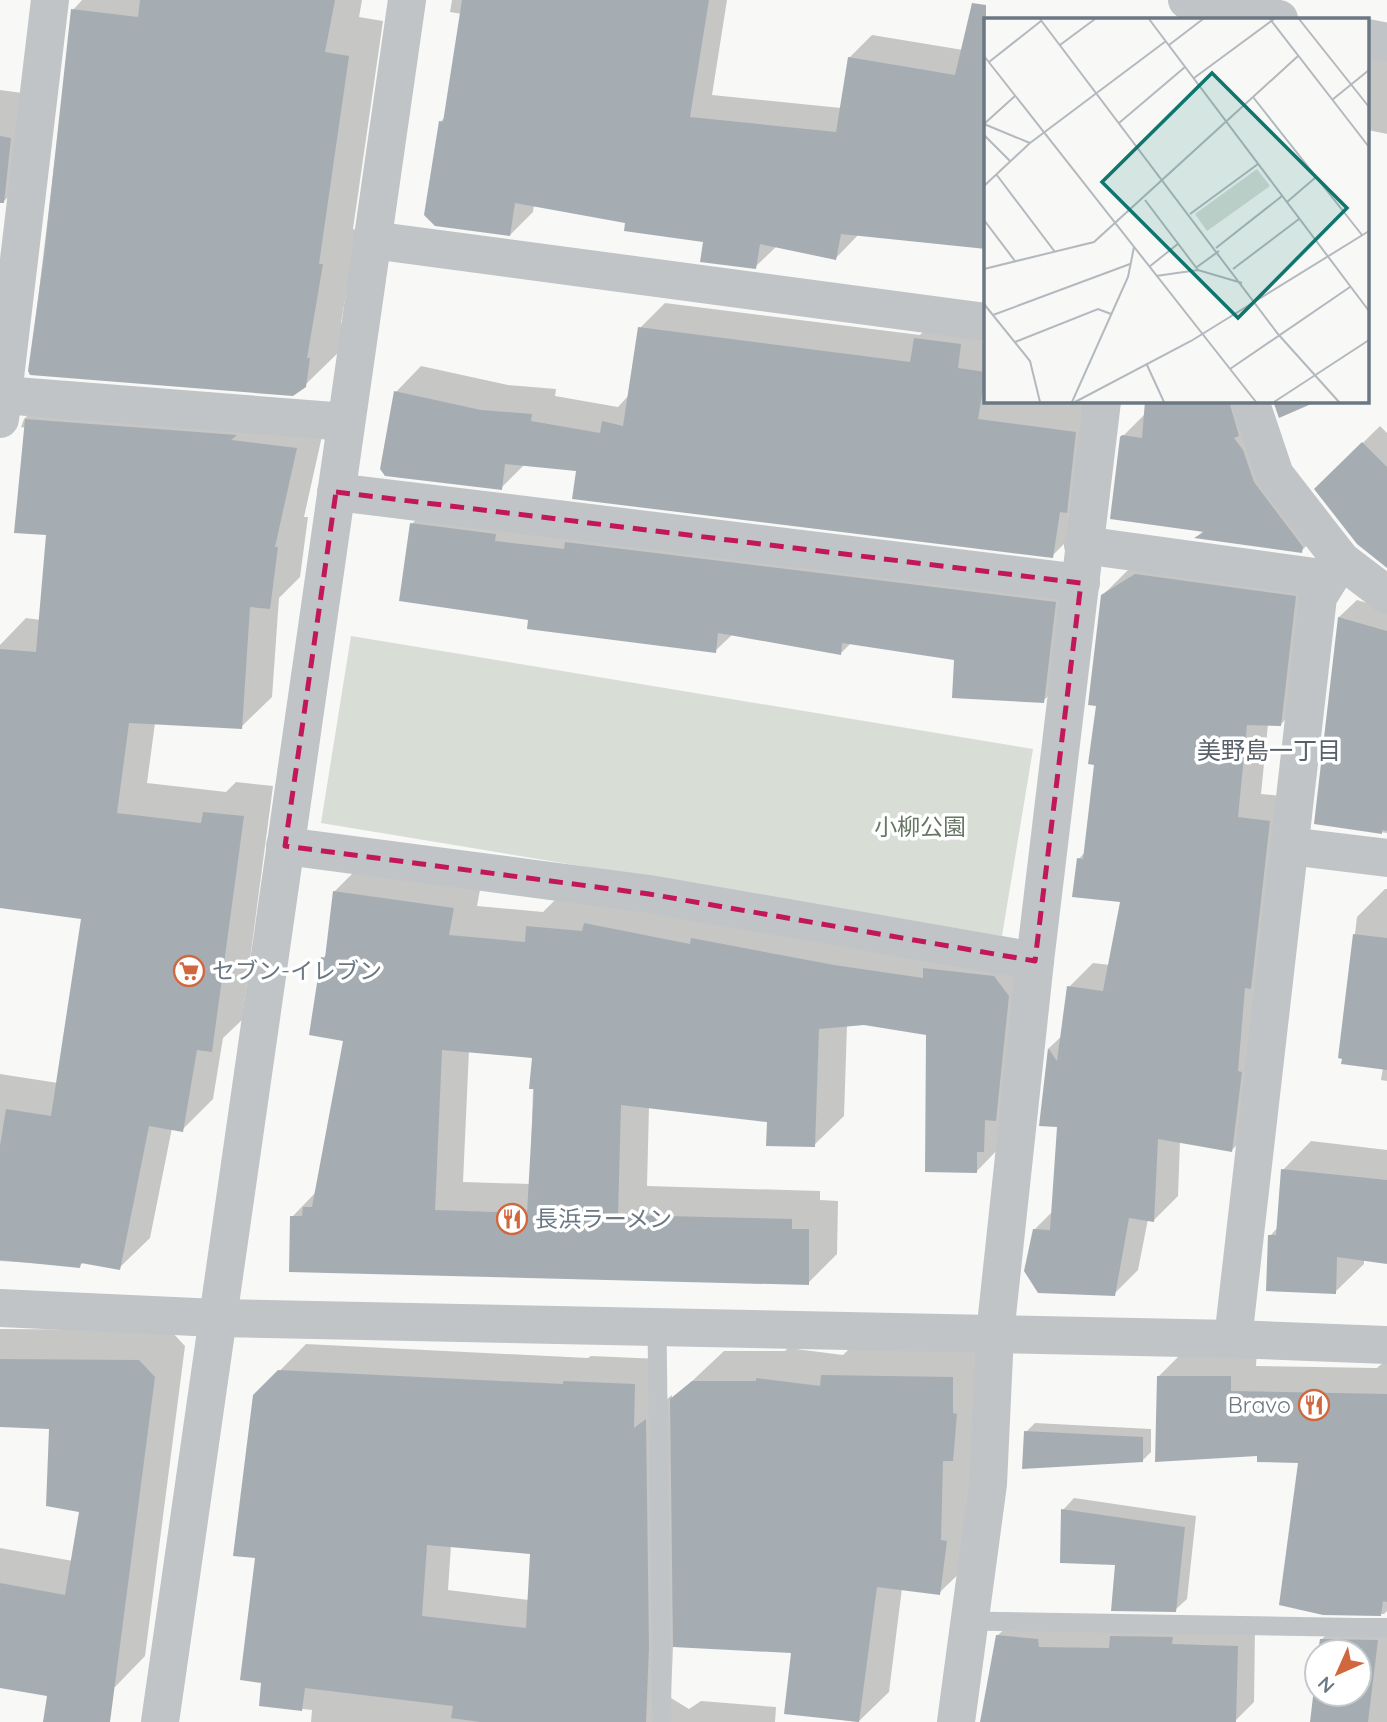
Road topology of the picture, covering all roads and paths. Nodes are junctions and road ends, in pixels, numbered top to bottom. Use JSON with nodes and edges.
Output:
{"nodes":[{"id":1,"x":50,"y":0,"type":"edge"},
{"id":2,"x":407,"y":0,"type":"edge"},
{"id":3,"x":1177,"y":0,"type":"edge"},
{"id":4,"x":1186,"y":0,"type":"edge"},
{"id":5,"x":1175,"y":18,"type":"edge"},
{"id":6,"x":1274,"y":18,"type":"edge"},
{"id":7,"x":372,"y":240,"type":"junction"},
{"id":8,"x":984,"y":323,"type":"edge"},
{"id":9,"x":1102,"y":402,"type":"edge"},
{"id":10,"x":1250,"y":402,"type":"edge"},
{"id":11,"x":1,"y":407,"type":"edge"},
{"id":12,"x":346,"y":422,"type":"junction"},
{"id":13,"x":336,"y":492,"type":"junction"},
{"id":14,"x":1083,"y":545,"type":"junction"},
{"id":15,"x":1335,"y":570,"type":"junction"},
{"id":16,"x":1081,"y":583,"type":"junction"},
{"id":17,"x":1387,"y":595,"type":"edge"},
{"id":18,"x":285,"y":846,"type":"junction"},
{"id":19,"x":1289,"y":846,"type":"junction"},
{"id":20,"x":1387,"y":858,"type":"edge"},
{"id":21,"x":1035,"y":961,"type":"junction"},
{"id":22,"x":0,"y":1308,"type":"edge"},
{"id":23,"x":217,"y":1318,"type":"junction"},
{"id":24,"x":657,"y":1327,"type":"junction"},
{"id":25,"x":995,"y":1334,"type":"junction"},
{"id":26,"x":1233,"y":1339,"type":"junction"},
{"id":27,"x":1387,"y":1345,"type":"edge"},
{"id":28,"x":969,"y":1621,"type":"junction"},
{"id":29,"x":1387,"y":1628,"type":"edge"},
{"id":30,"x":160,"y":1722,"type":"edge"},
{"id":31,"x":662,"y":1722,"type":"edge"},
{"id":32,"x":956,"y":1722,"type":"edge"}],
"edges":[{"from":1,"to":11,"type":"street"},
{"from":2,"to":7,"type":"street"},
{"from":3,"to":5,"type":"street"},
{"from":4,"to":6,"type":"street"},
{"from":7,"to":8,"type":"street"},
{"from":7,"to":12,"type":"street"},
{"from":9,"to":14,"type":"street"},
{"from":10,"to":15,"type":"street"},
{"from":11,"to":12,"type":"street"},
{"from":12,"to":13,"type":"street"},
{"from":13,"to":16,"type":"street"},
{"from":13,"to":18,"type":"street"},
{"from":14,"to":15,"type":"street"},
{"from":14,"to":16,"type":"street"},
{"from":15,"to":17,"type":"street"},
{"from":15,"to":19,"type":"street"},
{"from":16,"to":21,"type":"street"},
{"from":18,"to":21,"type":"street"},
{"from":18,"to":23,"type":"street"},
{"from":19,"to":20,"type":"street"},
{"from":19,"to":26,"type":"street"},
{"from":21,"to":25,"type":"street"},
{"from":22,"to":23,"type":"street"},
{"from":23,"to":24,"type":"street"},
{"from":23,"to":30,"type":"street"},
{"from":24,"to":25,"type":"street"},
{"from":24,"to":31,"type":"lane"},
{"from":25,"to":26,"type":"street"},
{"from":25,"to":28,"type":"street"},
{"from":26,"to":27,"type":"street"},
{"from":28,"to":29,"type":"lane"},
{"from":28,"to":32,"type":"street"}]}
